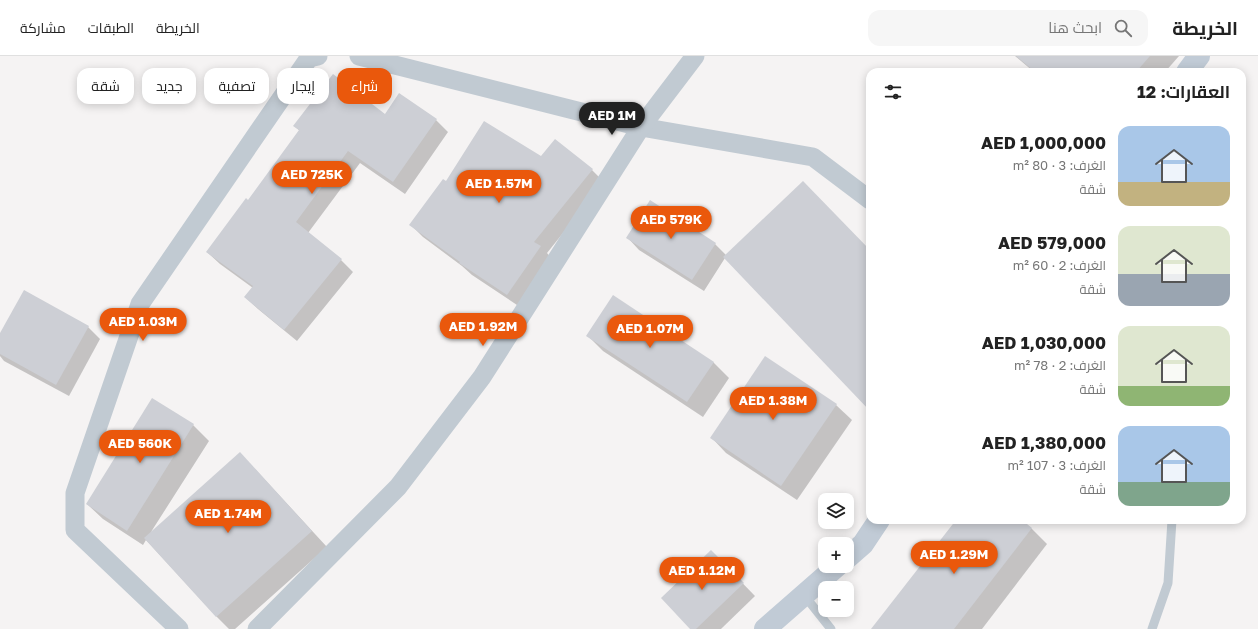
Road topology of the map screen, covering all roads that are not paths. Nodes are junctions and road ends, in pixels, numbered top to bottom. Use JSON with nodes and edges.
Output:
{"nodes":[{"id":1,"x":318,"y":56,"type":"edge"},
{"id":2,"x":359,"y":56,"type":"edge"},
{"id":3,"x":695,"y":56,"type":"edge"},
{"id":4,"x":1199,"y":56,"type":"edge"},
{"id":5,"x":1190,"y":68,"type":"edge"},
{"id":6,"x":640,"y":127,"type":"junction"},
{"id":7,"x":866,"y":197,"type":"edge"},
{"id":8,"x":876,"y":524,"type":"edge"},
{"id":9,"x":1172,"y":524,"type":"edge"},
{"id":10,"x":854,"y":552,"type":"edge"},
{"id":11,"x":829,"y":573,"type":"edge"},
{"id":12,"x":804,"y":595,"type":"junction"},
{"id":13,"x":179,"y":629,"type":"edge"},
{"id":14,"x":257,"y":629,"type":"edge"},
{"id":15,"x":765,"y":629,"type":"edge"},
{"id":16,"x":831,"y":629,"type":"edge"},
{"id":17,"x":1152,"y":629,"type":"edge"}],
"edges":[{"from":1,"to":13,"type":"street"},
{"from":2,"to":6,"type":"street"},
{"from":3,"to":6,"type":"street"},
{"from":4,"to":5,"type":"street"},
{"from":6,"to":7,"type":"street"},
{"from":6,"to":14,"type":"street"},
{"from":8,"to":10,"type":"street"},
{"from":9,"to":17,"type":"lane"},
{"from":11,"to":12,"type":"street"},
{"from":12,"to":15,"type":"street"},
{"from":12,"to":16,"type":"lane"}]}
